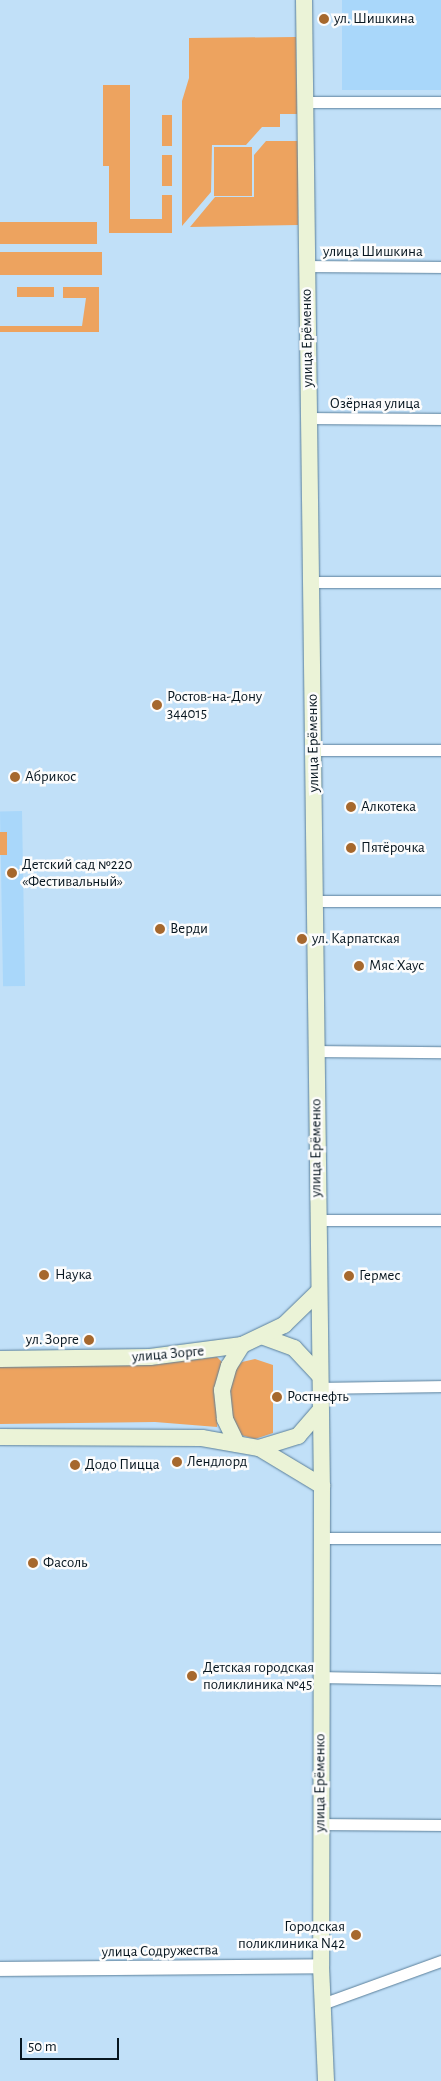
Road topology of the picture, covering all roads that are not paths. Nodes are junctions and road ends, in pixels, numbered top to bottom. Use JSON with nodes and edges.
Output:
{"nodes":[{"id":1,"x":304,"y":0,"type":"edge"},
{"id":2,"x":305,"y":102,"type":"junction"},
{"id":3,"x":441,"y":102,"type":"edge"},
{"id":4,"x":306,"y":266,"type":"junction"},
{"id":5,"x":441,"y":267,"type":"edge"},
{"id":6,"x":309,"y":418,"type":"junction"},
{"id":7,"x":441,"y":419,"type":"edge"},
{"id":8,"x":311,"y":582,"type":"junction"},
{"id":9,"x":441,"y":582,"type":"edge"},
{"id":10,"x":313,"y":750,"type":"junction"},
{"id":11,"x":441,"y":750,"type":"edge"},
{"id":12,"x":314,"y":901,"type":"junction"},
{"id":13,"x":441,"y":901,"type":"edge"},
{"id":14,"x":316,"y":1051,"type":"junction"},
{"id":15,"x":441,"y":1052,"type":"edge"},
{"id":16,"x":317,"y":1220,"type":"junction"},
{"id":17,"x":441,"y":1220,"type":"edge"},
{"id":18,"x":318,"y":1292,"type":"junction"},
{"id":19,"x":264,"y":1337,"type":"junction"},
{"id":20,"x":242,"y":1346,"type":"junction"},
{"id":21,"x":0,"y":1359,"type":"edge"},
{"id":22,"x":319,"y":1382,"type":"junction"},
{"id":23,"x":441,"y":1386,"type":"edge"},
{"id":24,"x":320,"y":1411,"type":"junction"},
{"id":25,"x":0,"y":1437,"type":"edge"},
{"id":26,"x":237,"y":1444,"type":"junction"},
{"id":27,"x":259,"y":1448,"type":"junction"},
{"id":28,"x":322,"y":1486,"type":"junction"},
{"id":29,"x":322,"y":1538,"type":"junction"},
{"id":30,"x":441,"y":1538,"type":"edge"},
{"id":31,"x":321,"y":1677,"type":"junction"},
{"id":32,"x":441,"y":1678,"type":"edge"},
{"id":33,"x":320,"y":1824,"type":"junction"},
{"id":34,"x":441,"y":1825,"type":"edge"},
{"id":35,"x":441,"y":1961,"type":"edge"},
{"id":36,"x":321,"y":1966,"type":"junction"},
{"id":37,"x":0,"y":1969,"type":"edge"},
{"id":38,"x":322,"y":2004,"type":"junction"},
{"id":39,"x":326,"y":2081,"type":"edge"}],
"edges":[{"from":1,"to":2,"type":"main road","name":"улица Ерёменко"},
{"from":2,"to":3,"type":"street"},
{"from":2,"to":4,"type":"main road","name":"улица Ерёменко"},
{"from":4,"to":5,"type":"street","name":"улица Шишкина"},
{"from":4,"to":6,"type":"main road","name":"улица Ерёменко"},
{"from":6,"to":7,"type":"street","name":"Озёрная улица"},
{"from":6,"to":8,"type":"main road","name":"улица Ерёменко"},
{"from":8,"to":9,"type":"street"},
{"from":8,"to":10,"type":"main road","name":"улица Ерёменко"},
{"from":10,"to":11,"type":"street"},
{"from":10,"to":12,"type":"main road","name":"улица Ерёменко"},
{"from":12,"to":13,"type":"street"},
{"from":12,"to":14,"type":"main road","name":"улица Ерёменко"},
{"from":14,"to":15,"type":"street"},
{"from":14,"to":16,"type":"main road","name":"улица Ерёменко"},
{"from":16,"to":17,"type":"street"},
{"from":16,"to":18,"type":"main road","name":"улица Ерёменко"},
{"from":18,"to":19,"type":"main road","name":"улица Зорге"},
{"from":18,"to":22,"type":"main road","name":"улица Ерёменко"},
{"from":19,"to":20,"type":"main road","name":"улица Зорге"},
{"from":19,"to":22,"type":"main road"},
{"from":20,"to":21,"type":"main road","name":"улица Зорге"},
{"from":20,"to":26,"type":"main road"},
{"from":22,"to":23,"type":"street"},
{"from":22,"to":24,"type":"main road","name":"улица Ерёменко"},
{"from":24,"to":27,"type":"main road"},
{"from":24,"to":28,"type":"main road","name":"улица Ерёменко"},
{"from":25,"to":26,"type":"main road"},
{"from":26,"to":27,"type":"main road"},
{"from":27,"to":28,"type":"main road"},
{"from":28,"to":29,"type":"main road","name":"улица Ерёменко"},
{"from":29,"to":30,"type":"street"},
{"from":29,"to":31,"type":"main road","name":"улица Ерёменко"},
{"from":31,"to":32,"type":"street"},
{"from":31,"to":33,"type":"main road","name":"улица Ерёменко"},
{"from":33,"to":34,"type":"street"},
{"from":33,"to":36,"type":"main road","name":"улица Ерёменко"},
{"from":35,"to":38,"type":"street"},
{"from":36,"to":37,"type":"street","name":"улица Содружества"},
{"from":36,"to":38,"type":"main road","name":"улица Ерёменко"},
{"from":38,"to":39,"type":"main road","name":"улица Ерёменко"}]}
